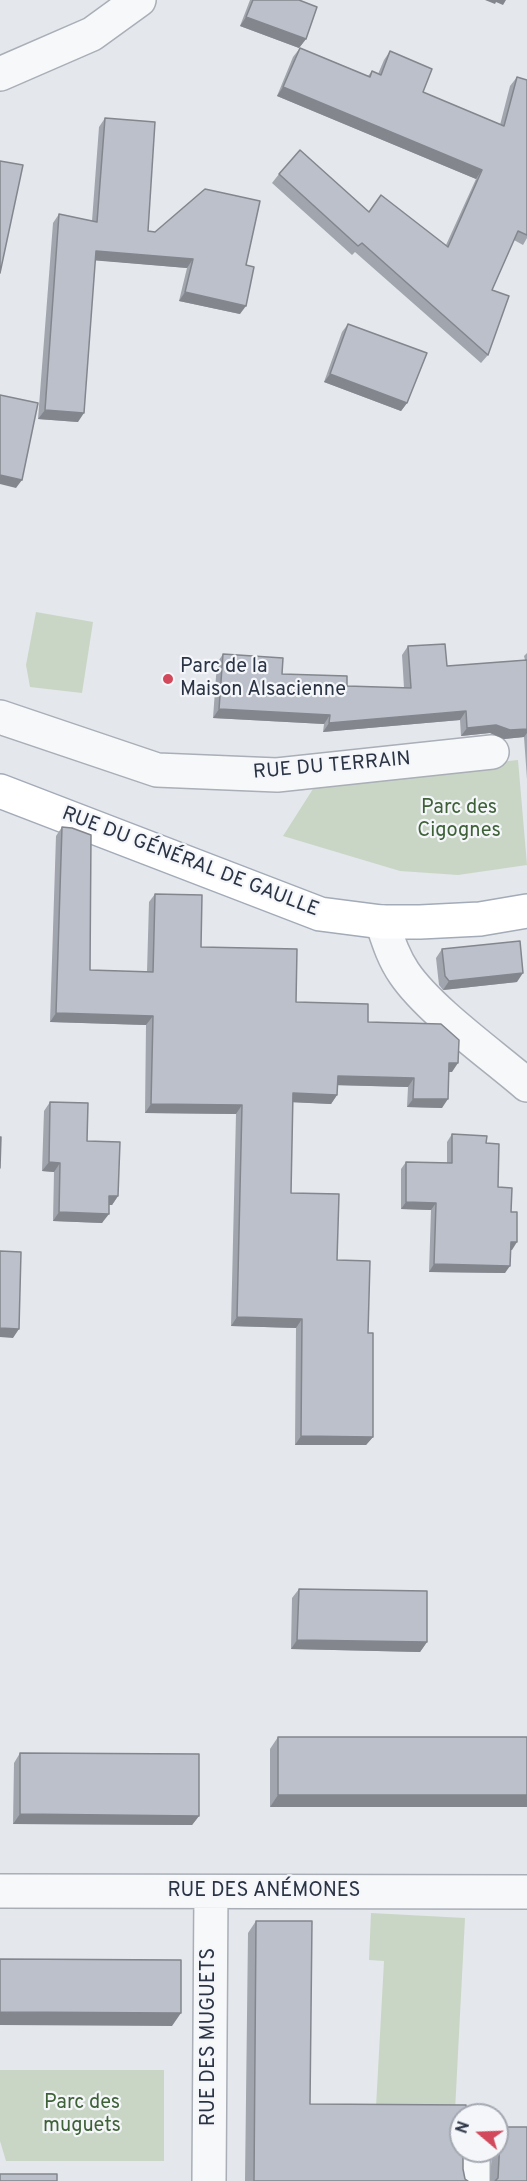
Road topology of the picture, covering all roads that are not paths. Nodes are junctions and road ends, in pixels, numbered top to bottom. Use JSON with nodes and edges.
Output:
{"nodes":[{"id":1,"x":139,"y":0,"type":"edge"},
{"id":2,"x":0,"y":74,"type":"edge"},
{"id":3,"x":0,"y":717,"type":"edge"},
{"id":4,"x":492,"y":752,"type":"dead end"},
{"id":5,"x":0,"y":791,"type":"edge"},
{"id":6,"x":527,"y":912,"type":"edge"},
{"id":7,"x":382,"y":922,"type":"junction"},
{"id":8,"x":527,"y":1085,"type":"edge"},
{"id":9,"x":0,"y":1891,"type":"edge"},
{"id":10,"x":211,"y":1892,"type":"junction"},
{"id":11,"x":527,"y":1893,"type":"edge"},
{"id":12,"x":473,"y":2163,"type":"edge"},
{"id":13,"x":208,"y":2181,"type":"edge"},
{"id":14,"x":473,"y":2181,"type":"edge"}],
"edges":[{"from":1,"to":2,"type":"street"},
{"from":3,"to":4,"type":"street","name":"RUE DU TERRAIN"},
{"from":5,"to":7,"type":"main road","name":"RUE DU GÉNÉRAL DE GAULLE"},
{"from":6,"to":7,"type":"main road","name":"RUE DU GÉNÉRAL DE GAULLE"},
{"from":7,"to":8,"type":"street"},
{"from":9,"to":10,"type":"street","name":"RUE DES ANÉMONES"},
{"from":10,"to":11,"type":"street","name":"RUE DES ANÉMONES"},
{"from":10,"to":13,"type":"street","name":"RUE DES MUGUETS"},
{"from":12,"to":14,"type":"street"}]}
